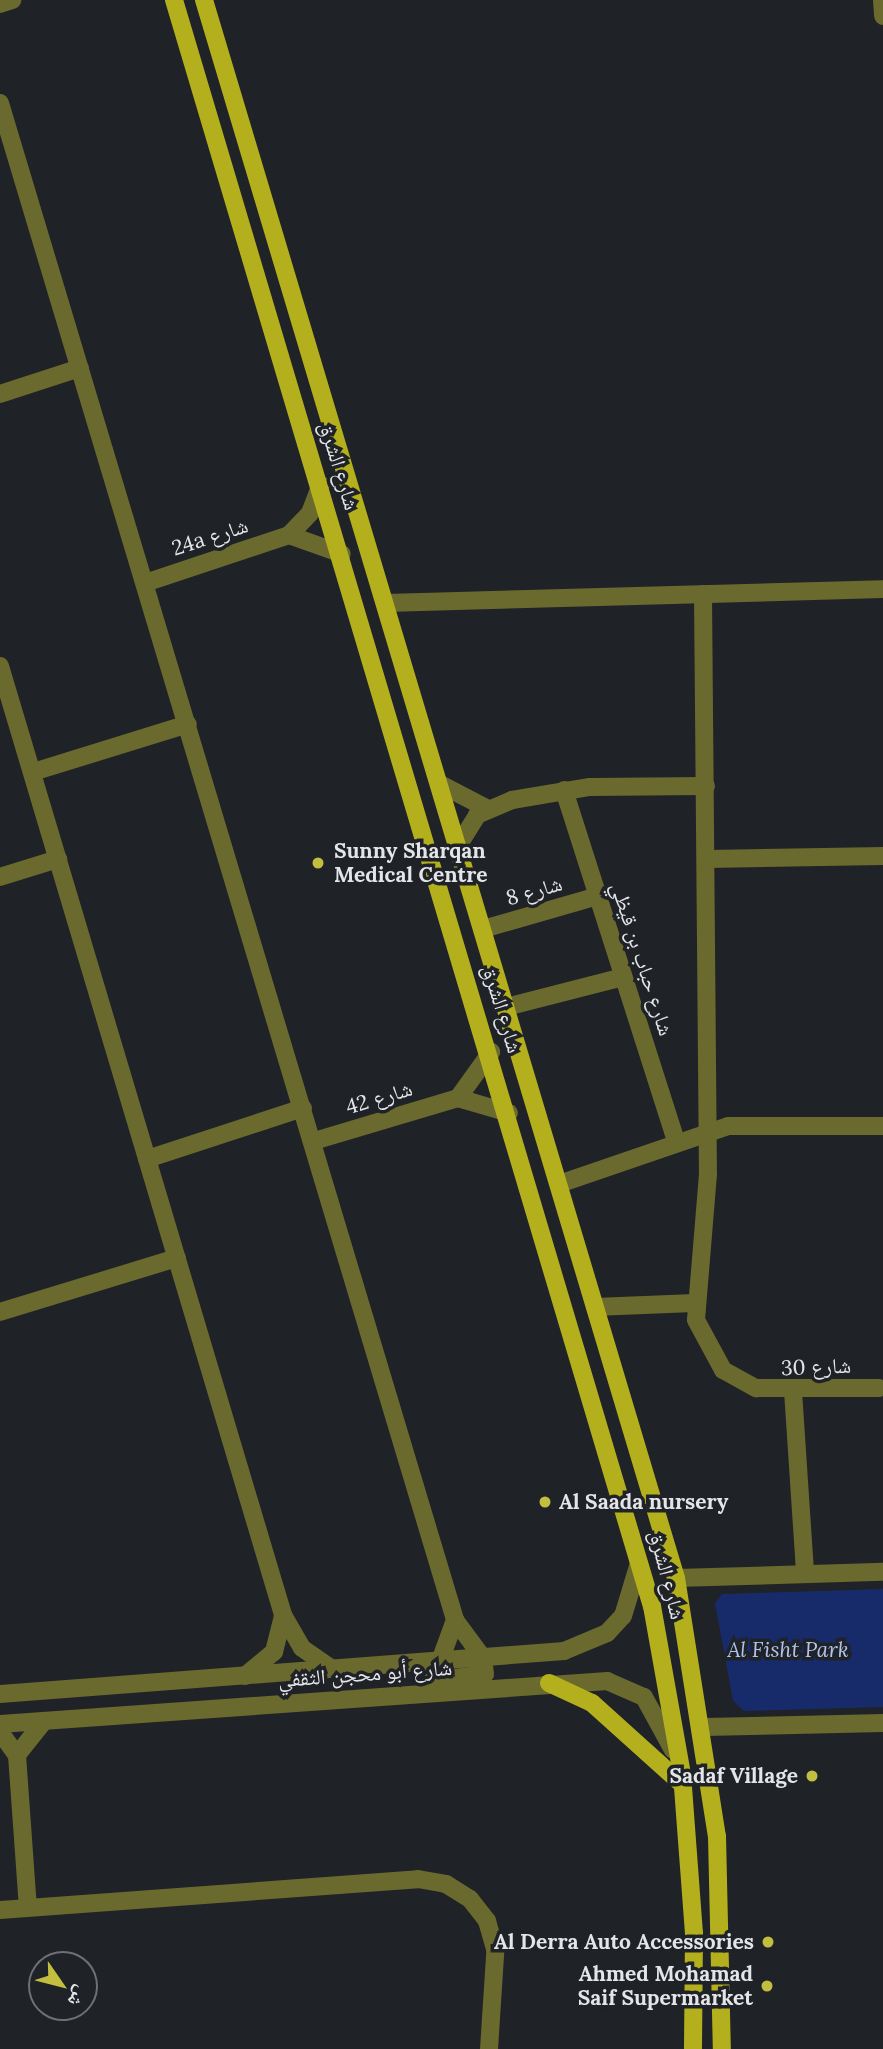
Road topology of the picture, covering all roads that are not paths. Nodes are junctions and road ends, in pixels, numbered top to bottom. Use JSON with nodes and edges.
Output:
{"nodes":[{"id":1,"x":12,"y":0,"type":"edge"},
{"id":2,"x":174,"y":0,"type":"edge"},
{"id":3,"x":206,"y":0,"type":"edge"},
{"id":4,"x":882,"y":0,"type":"edge"},
{"id":5,"x":0,"y":4,"type":"edge"},
{"id":6,"x":883,"y":16,"type":"edge"},
{"id":7,"x":0,"y":103,"type":"edge"},
{"id":8,"x":80,"y":368,"type":"junction"},
{"id":9,"x":0,"y":394,"type":"edge"},
{"id":10,"x":321,"y":485,"type":"junction"},
{"id":11,"x":289,"y":535,"type":"junction"},
{"id":12,"x":342,"y":554,"type":"junction"},
{"id":13,"x":145,"y":583,"type":"junction"},
{"id":14,"x":883,"y":589,"type":"edge"},
{"id":15,"x":703,"y":594,"type":"junction"},
{"id":16,"x":386,"y":603,"type":"junction"},
{"id":17,"x":375,"y":666,"type":"junction"},
{"id":18,"x":1,"y":673,"type":"edge"},
{"id":19,"x":412,"y":689,"type":"junction"},
{"id":20,"x":188,"y":724,"type":"junction"},
{"id":21,"x":33,"y":772,"type":"junction"},
{"id":22,"x":440,"y":784,"type":"junction"},
{"id":23,"x":706,"y":786,"type":"junction"},
{"id":24,"x":564,"y":790,"type":"junction"},
{"id":25,"x":486,"y":808,"type":"junction"},
{"id":26,"x":458,"y":846,"type":"junction"},
{"id":27,"x":883,"y":856,"type":"edge"},
{"id":28,"x":58,"y":859,"type":"junction"},
{"id":29,"x":707,"y":859,"type":"junction"},
{"id":30,"x":0,"y":877,"type":"edge"},
{"id":31,"x":598,"y":896,"type":"junction"},
{"id":32,"x":483,"y":929,"type":"junction"},
{"id":33,"x":624,"y":976,"type":"junction"},
{"id":34,"x":506,"y":1007,"type":"junction"},
{"id":35,"x":491,"y":1052,"type":"junction"},
{"id":36,"x":458,"y":1098,"type":"junction"},
{"id":37,"x":303,"y":1108,"type":"junction"},
{"id":38,"x":509,"y":1113,"type":"junction"},
{"id":39,"x":883,"y":1126,"type":"edge"},
{"id":40,"x":707,"y":1130,"type":"junction"},
{"id":41,"x":314,"y":1141,"type":"junction"},
{"id":42,"x":676,"y":1142,"type":"junction"},
{"id":43,"x":147,"y":1158,"type":"junction"},
{"id":44,"x":559,"y":1184,"type":"junction"},
{"id":45,"x":542,"y":1224,"type":"junction"},
{"id":46,"x":177,"y":1258,"type":"junction"},
{"id":47,"x":594,"y":1301,"type":"junction"},
{"id":48,"x":694,"y":1303,"type":"junction"},
{"id":49,"x":0,"y":1312,"type":"edge"},
{"id":50,"x":879,"y":1388,"type":"dead end"},
{"id":51,"x":793,"y":1391,"type":"junction"},
{"id":52,"x":638,"y":1549,"type":"junction"},
{"id":53,"x":883,"y":1572,"type":"edge"},
{"id":54,"x":805,"y":1574,"type":"junction"},
{"id":55,"x":676,"y":1578,"type":"junction"},
{"id":56,"x":283,"y":1615,"type":"junction"},
{"id":57,"x":456,"y":1620,"type":"junction"},
{"id":58,"x":484,"y":1658,"type":"junction"},
{"id":59,"x":440,"y":1661,"type":"junction"},
{"id":60,"x":332,"y":1669,"type":"junction"},
{"id":61,"x":245,"y":1675,"type":"junction"},
{"id":62,"x":549,"y":1683,"type":"junction"},
{"id":63,"x":0,"y":1694,"type":"edge"},
{"id":64,"x":360,"y":1697,"type":"junction"},
{"id":65,"x":44,"y":1721,"type":"junction"},
{"id":66,"x":883,"y":1723,"type":"edge"},
{"id":67,"x":0,"y":1724,"type":"edge"},
{"id":68,"x":704,"y":1727,"type":"junction"},
{"id":69,"x":0,"y":1732,"type":"edge"},
{"id":70,"x":17,"y":1755,"type":"junction"},
{"id":71,"x":682,"y":1779,"type":"junction"},
{"id":72,"x":29,"y":1908,"type":"junction"},
{"id":73,"x":0,"y":1910,"type":"edge"},
{"id":74,"x":489,"y":2049,"type":"edge"},
{"id":75,"x":693,"y":2049,"type":"edge"},
{"id":76,"x":722,"y":2049,"type":"edge"}],
"edges":[{"from":1,"to":5,"type":"street"},
{"from":2,"to":10,"type":"main road","name":"شارع الشرق"},
{"from":3,"to":16,"type":"main road","name":"شارع الشرق"},
{"from":4,"to":6,"type":"street"},
{"from":7,"to":8,"type":"street"},
{"from":8,"to":9,"type":"street"},
{"from":8,"to":13,"type":"street"},
{"from":10,"to":11,"type":"street"},
{"from":10,"to":12,"type":"main road","name":"شارع الشرق"},
{"from":11,"to":12,"type":"street"},
{"from":11,"to":13,"type":"street","name":"24a شارع"},
{"from":12,"to":17,"type":"main road","name":"شارع الشرق"},
{"from":13,"to":20,"type":"street"},
{"from":14,"to":15,"type":"street"},
{"from":15,"to":16,"type":"street"},
{"from":15,"to":23,"type":"street"},
{"from":16,"to":19,"type":"main road","name":"شارع الشرق"},
{"from":17,"to":19,"type":"main road"},
{"from":17,"to":35,"type":"main road","name":"شارع الشرق"},
{"from":18,"to":21,"type":"street"},
{"from":19,"to":22,"type":"main road","name":"شارع الشرق"},
{"from":20,"to":21,"type":"street"},
{"from":20,"to":37,"type":"street"},
{"from":21,"to":28,"type":"street"},
{"from":22,"to":25,"type":"street"},
{"from":22,"to":26,"type":"main road","name":"شارع الشرق"},
{"from":23,"to":24,"type":"street"},
{"from":23,"to":29,"type":"street"},
{"from":24,"to":25,"type":"street"},
{"from":24,"to":31,"type":"street","name":"شارع حباب بن قيظي"},
{"from":25,"to":26,"type":"street"},
{"from":26,"to":32,"type":"main road","name":"شارع الشرق"},
{"from":27,"to":29,"type":"street"},
{"from":28,"to":30,"type":"street"},
{"from":28,"to":43,"type":"street"},
{"from":29,"to":40,"type":"street"},
{"from":31,"to":32,"type":"street","name":"شارع 8"},
{"from":31,"to":33,"type":"street","name":"شارع حباب بن قيظي"},
{"from":32,"to":34,"type":"main road","name":"شارع الشرق"},
{"from":33,"to":34,"type":"street"},
{"from":33,"to":42,"type":"street","name":"شارع حباب بن قيظي"},
{"from":34,"to":44,"type":"main road","name":"شارع الشرق"},
{"from":35,"to":36,"type":"street"},
{"from":35,"to":38,"type":"main road","name":"شارع الشرق"},
{"from":36,"to":38,"type":"street"},
{"from":36,"to":41,"type":"street","name":"شارع 42"},
{"from":37,"to":41,"type":"street"},
{"from":37,"to":43,"type":"street"},
{"from":38,"to":45,"type":"main road","name":"شارع الشرق"},
{"from":39,"to":40,"type":"street"},
{"from":40,"to":42,"type":"street"},
{"from":40,"to":48,"type":"street"},
{"from":41,"to":57,"type":"street"},
{"from":42,"to":44,"type":"street"},
{"from":43,"to":46,"type":"street"},
{"from":44,"to":47,"type":"main road","name":"شارع الشرق"},
{"from":45,"to":47,"type":"main road"},
{"from":45,"to":52,"type":"main road","name":"شارع الشرق"},
{"from":46,"to":49,"type":"street"},
{"from":46,"to":56,"type":"street"},
{"from":47,"to":48,"type":"street"},
{"from":47,"to":55,"type":"main road","name":"شارع الشرق"},
{"from":48,"to":51,"type":"street","name":"شارع 30"},
{"from":50,"to":51,"type":"street","name":"شارع 30"},
{"from":51,"to":54,"type":"street"},
{"from":52,"to":58,"type":"street","name":"شارع أبو محجن الثقفي"},
{"from":52,"to":71,"type":"main road","name":"شارع الشرق"},
{"from":53,"to":54,"type":"street"},
{"from":54,"to":55,"type":"street"},
{"from":55,"to":68,"type":"main road","name":"شارع الشرق"},
{"from":56,"to":60,"type":"street"},
{"from":56,"to":61,"type":"street"},
{"from":57,"to":58,"type":"street"},
{"from":57,"to":59,"type":"street"},
{"from":58,"to":59,"type":"street","name":"شارع أبو محجن الثقفي"},
{"from":58,"to":64,"type":"street"},
{"from":59,"to":60,"type":"street","name":"شارع أبو محجن الثقفي"},
{"from":60,"to":61,"type":"street","name":"شارع أبو محجن الثقفي"},
{"from":61,"to":63,"type":"street","name":"شارع أبو محجن الثقفي"},
{"from":62,"to":64,"type":"street","name":"شارع أبو محجن الثقفي"},
{"from":62,"to":71,"type":"main road"},
{"from":62,"to":71,"type":"street","name":"شارع أبو محجن الثقفي"},
{"from":64,"to":65,"type":"street","name":"شارع أبو محجن الثقفي"},
{"from":65,"to":67,"type":"street","name":"شارع أبو محجن الثقفي"},
{"from":65,"to":70,"type":"street"},
{"from":66,"to":68,"type":"street"},
{"from":68,"to":76,"type":"main road","name":"شارع الشرق"},
{"from":69,"to":70,"type":"street"},
{"from":70,"to":72,"type":"street"},
{"from":71,"to":75,"type":"main road","name":"شارع الشرق"},
{"from":72,"to":73,"type":"street"},
{"from":72,"to":74,"type":"street"}]}
